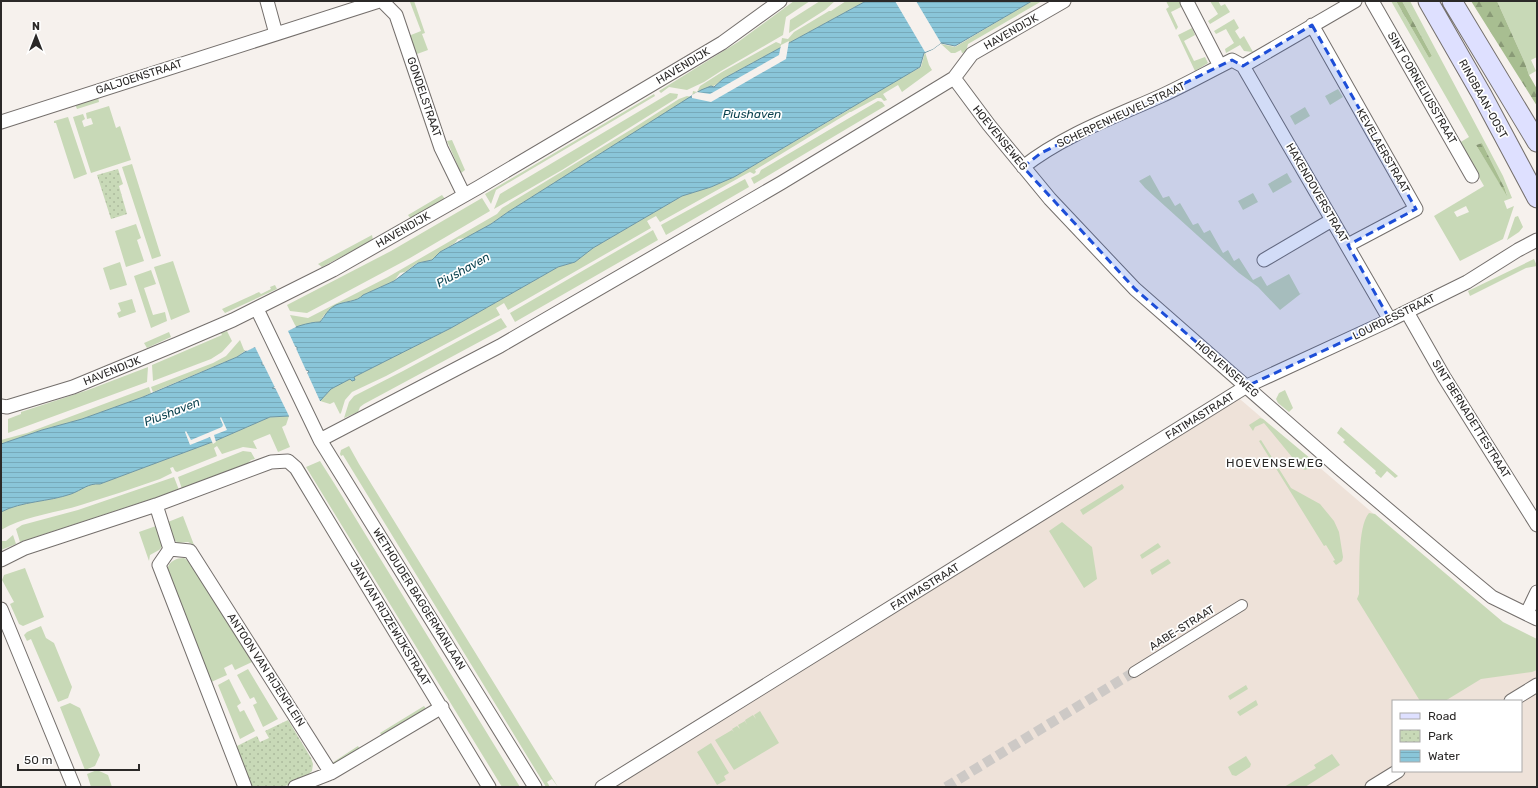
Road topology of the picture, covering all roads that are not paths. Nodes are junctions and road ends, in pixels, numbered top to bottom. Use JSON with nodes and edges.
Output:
{"nodes":[{"id":1,"x":267,"y":1,"type":"edge"},
{"id":2,"x":381,"y":1,"type":"edge"},
{"id":3,"x":780,"y":1,"type":"edge"},
{"id":4,"x":1064,"y":1,"type":"edge"},
{"id":5,"x":1354,"y":1,"type":"edge"},
{"id":6,"x":1372,"y":1,"type":"edge"},
{"id":7,"x":1428,"y":1,"type":"edge"},
{"id":8,"x":1452,"y":1,"type":"edge"},
{"id":9,"x":1187,"y":2,"type":"edge"},
{"id":10,"x":1312,"y":25,"type":"junction"},
{"id":11,"x":276,"y":34,"type":"junction"},
{"id":12,"x":1220,"y":66,"type":"junction"},
{"id":13,"x":1243,"y":66,"type":"junction"},
{"id":14,"x":954,"y":78,"type":"junction"},
{"id":15,"x":1,"y":122,"type":"edge"},
{"id":16,"x":1537,"y":142,"type":"edge"},
{"id":17,"x":1023,"y":167,"type":"junction"},
{"id":18,"x":1472,"y":176,"type":"dead end"},
{"id":19,"x":464,"y":195,"type":"junction"},
{"id":20,"x":1537,"y":198,"type":"edge"},
{"id":21,"x":1332,"y":220,"type":"junction"},
{"id":22,"x":1537,"y":240,"type":"edge"},
{"id":23,"x":1348,"y":245,"type":"junction"},
{"id":24,"x":1264,"y":260,"type":"dead end"},
{"id":25,"x":257,"y":309,"type":"junction"},
{"id":26,"x":1407,"y":312,"type":"junction"},
{"id":27,"x":1390,"y":320,"type":"junction"},
{"id":28,"x":1247,"y":386,"type":"junction"},
{"id":29,"x":1,"y":406,"type":"edge"},
{"id":30,"x":320,"y":440,"type":"junction"},
{"id":31,"x":156,"y":505,"type":"junction"},
{"id":32,"x":1537,"y":526,"type":"edge"},
{"id":33,"x":170,"y":549,"type":"junction"},
{"id":34,"x":1,"y":560,"type":"edge"},
{"id":35,"x":1537,"y":592,"type":"edge"},
{"id":36,"x":1242,"y":605,"type":"dead end"},
{"id":37,"x":1,"y":609,"type":"edge"},
{"id":38,"x":1532,"y":616,"type":"edge"},
{"id":39,"x":1134,"y":672,"type":"tunnel mouth"},
{"id":40,"x":1537,"y":685,"type":"edge"},
{"id":41,"x":1513,"y":700,"type":"edge"},
{"id":42,"x":442,"y":707,"type":"junction"},
{"id":43,"x":1396,"y":772,"type":"edge"},
{"id":44,"x":331,"y":773,"type":"junction"},
{"id":45,"x":74,"y":787,"type":"edge"},
{"id":46,"x":245,"y":787,"type":"edge"},
{"id":47,"x":295,"y":787,"type":"edge"},
{"id":48,"x":489,"y":787,"type":"edge"},
{"id":49,"x":535,"y":787,"type":"edge"},
{"id":50,"x":602,"y":787,"type":"edge"},
{"id":51,"x":1372,"y":787,"type":"edge"}],
"edges":[{"from":1,"to":11,"type":"street"},
{"from":2,"to":11,"type":"street","name":"GALJOENSTRAAT"},
{"from":2,"to":19,"type":"street","name":"GONDELSTRAAT"},
{"from":3,"to":19,"type":"street","name":"HAVENDIJK"},
{"from":4,"to":14,"type":"street","name":"HAVENDIJK"},
{"from":5,"to":10,"type":"street"},
{"from":6,"to":18,"type":"street","name":"SINT CORNELIUSSTRAAT"},
{"from":7,"to":20,"type":"main road","name":"RINGBAAN-OOST"},
{"from":8,"to":16,"type":"main road","name":"RINGBAAN-OOST"},
{"from":9,"to":12,"type":"street"},
{"from":10,"to":13,"type":"street"},
{"from":10,"to":23,"type":"street","name":"KEVELAERSTRAAT"},
{"from":11,"to":15,"type":"street","name":"GALJOENSTRAAT"},
{"from":12,"to":13,"type":"street","name":"SCHERPENHEUVELSTRAAT"},
{"from":12,"to":17,"type":"street","name":"SCHERPENHEUVELSTRAAT"},
{"from":13,"to":21,"type":"street","name":"HAKENDOVERSTRAAT"},
{"from":14,"to":17,"type":"street","name":"HOEVENSEWEG"},
{"from":14,"to":30,"type":"street","name":"HAVENDIJK"},
{"from":17,"to":28,"type":"street","name":"HOEVENSEWEG"},
{"from":19,"to":25,"type":"street","name":"HAVENDIJK"},
{"from":21,"to":23,"type":"street","name":"HAKENDOVERSTRAAT"},
{"from":21,"to":24,"type":"street"},
{"from":22,"to":26,"type":"street","name":"LOURDESSTRAAT"},
{"from":23,"to":27,"type":"street","name":"HAKENDOVERSTRAAT"},
{"from":25,"to":29,"type":"street","name":"HAVENDIJK"},
{"from":25,"to":30,"type":"street","name":"WETHOUDER BAGGERMANLAAN"},
{"from":26,"to":27,"type":"street","name":"LOURDESSTRAAT"},
{"from":26,"to":32,"type":"street","name":"SINT BERNADETTESTRAAT"},
{"from":27,"to":28,"type":"street","name":"LOURDESSTRAAT"},
{"from":28,"to":38,"type":"street","name":"HOEVENSEWEG"},
{"from":28,"to":50,"type":"street","name":"FATIMASTRAAT"},
{"from":30,"to":49,"type":"street","name":"WETHOUDER BAGGERMANLAAN"},
{"from":31,"to":33,"type":"street"},
{"from":31,"to":34,"type":"street"},
{"from":31,"to":42,"type":"street","name":"JAN VAN RIJZEWIJKSTRAAT"},
{"from":33,"to":44,"type":"street","name":"ANTOON VAN RIJENPLEIN"},
{"from":33,"to":46,"type":"street"},
{"from":35,"to":38,"type":"street"},
{"from":36,"to":39,"type":"street","name":"AABE-STRAAT"},
{"from":37,"to":45,"type":"street"},
{"from":40,"to":41,"type":"street"},
{"from":42,"to":44,"type":"street"},
{"from":42,"to":48,"type":"street","name":"JAN VAN RIJZEWIJKSTRAAT"},
{"from":43,"to":51,"type":"street"},
{"from":44,"to":47,"type":"street"}]}
